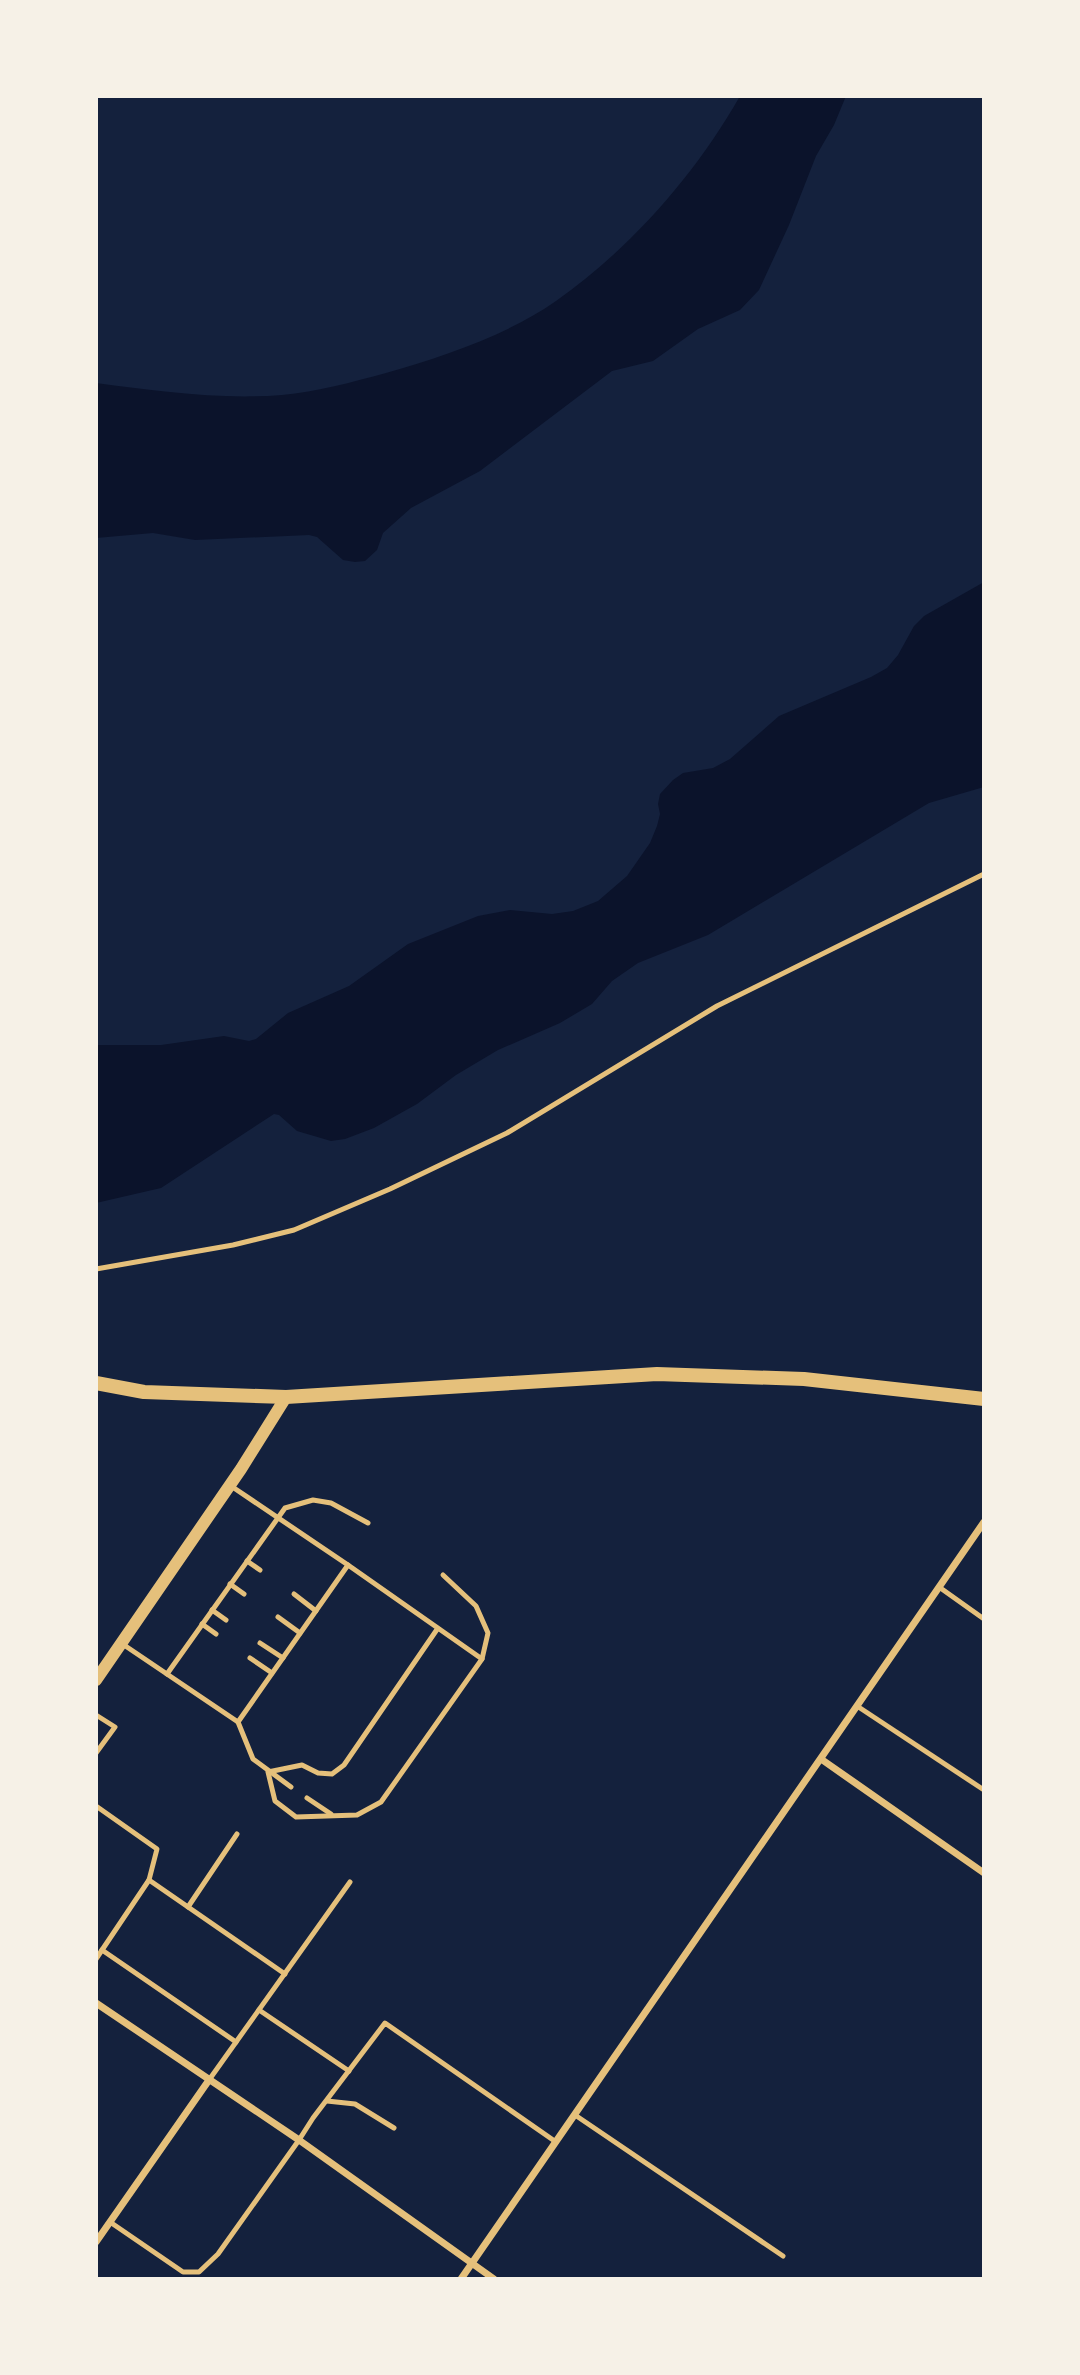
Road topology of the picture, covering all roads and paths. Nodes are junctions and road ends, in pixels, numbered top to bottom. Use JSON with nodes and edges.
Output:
{"nodes":[{"id":1,"x":984,"y":874,"type":"edge"},
{"id":2,"x":96,"y":1269,"type":"edge"},
{"id":3,"x":96,"y":1383,"type":"edge"},
{"id":4,"x":286,"y":1397,"type":"junction"},
{"id":5,"x":984,"y":1399,"type":"edge"},
{"id":6,"x":230,"y":1485,"type":"junction"},
{"id":7,"x":277,"y":1517,"type":"junction"},
{"id":8,"x":984,"y":1522,"type":"edge"},
{"id":9,"x":368,"y":1523,"type":"dead end"},
{"id":10,"x":247,"y":1561,"type":"junction"},
{"id":11,"x":348,"y":1565,"type":"junction"},
{"id":12,"x":260,"y":1570,"type":"dead end"},
{"id":13,"x":443,"y":1575,"type":"dead end"},
{"id":14,"x":230,"y":1584,"type":"junction"},
{"id":15,"x":939,"y":1587,"type":"junction"},
{"id":16,"x":244,"y":1594,"type":"dead end"},
{"id":17,"x":293,"y":1594,"type":"dead end"},
{"id":18,"x":212,"y":1610,"type":"junction"},
{"id":19,"x":316,"y":1611,"type":"junction"},
{"id":20,"x":278,"y":1617,"type":"dead end"},
{"id":21,"x":984,"y":1619,"type":"edge"},
{"id":22,"x":226,"y":1620,"type":"dead end"},
{"id":23,"x":202,"y":1624,"type":"junction"},
{"id":24,"x":438,"y":1628,"type":"junction"},
{"id":25,"x":300,"y":1633,"type":"junction"},
{"id":26,"x":216,"y":1634,"type":"dead end"},
{"id":27,"x":121,"y":1643,"type":"junction"},
{"id":28,"x":260,"y":1643,"type":"dead end"},
{"id":29,"x":250,"y":1658,"type":"dead end"},
{"id":30,"x":283,"y":1658,"type":"junction"},
{"id":31,"x":482,"y":1659,"type":"junction"},
{"id":32,"x":272,"y":1673,"type":"junction"},
{"id":33,"x":167,"y":1674,"type":"junction"},
{"id":34,"x":96,"y":1680,"type":"edge"},
{"id":35,"x":857,"y":1706,"type":"junction"},
{"id":36,"x":96,"y":1715,"type":"edge"},
{"id":37,"x":238,"y":1722,"type":"junction"},
{"id":38,"x":96,"y":1753,"type":"edge"},
{"id":39,"x":821,"y":1759,"type":"junction"},
{"id":40,"x":268,"y":1772,"type":"junction"},
{"id":41,"x":291,"y":1787,"type":"dead end"},
{"id":42,"x":984,"y":1790,"type":"edge"},
{"id":43,"x":307,"y":1798,"type":"dead end"},
{"id":44,"x":96,"y":1806,"type":"edge"},
{"id":45,"x":331,"y":1814,"type":"junction"},
{"id":46,"x":237,"y":1835,"type":"dead end"},
{"id":47,"x":984,"y":1873,"type":"edge"},
{"id":48,"x":149,"y":1880,"type":"junction"},
{"id":49,"x":350,"y":1882,"type":"dead end"},
{"id":50,"x":188,"y":1908,"type":"junction"},
{"id":51,"x":102,"y":1950,"type":"junction"},
{"id":52,"x":96,"y":1959,"type":"edge"},
{"id":53,"x":285,"y":1975,"type":"junction"},
{"id":54,"x":96,"y":2003,"type":"edge"},
{"id":55,"x":260,"y":2010,"type":"junction"},
{"id":56,"x":236,"y":2042,"type":"junction"},
{"id":57,"x":349,"y":2071,"type":"junction"},
{"id":58,"x":209,"y":2080,"type":"junction"},
{"id":59,"x":327,"y":2101,"type":"junction"},
{"id":60,"x":575,"y":2115,"type":"junction"},
{"id":61,"x":394,"y":2128,"type":"dead end"},
{"id":62,"x":299,"y":2140,"type":"junction"},
{"id":63,"x":556,"y":2142,"type":"junction"},
{"id":64,"x":110,"y":2222,"type":"junction"},
{"id":65,"x":96,"y":2242,"type":"edge"},
{"id":66,"x":783,"y":2256,"type":"dead end"},
{"id":67,"x":472,"y":2263,"type":"junction"},
{"id":68,"x":461,"y":2279,"type":"edge"},
{"id":69,"x":494,"y":2279,"type":"edge"}],
"edges":[{"from":1,"to":2,"type":"lane"},
{"from":3,"to":4,"type":"main road"},
{"from":4,"to":5,"type":"main road"},
{"from":4,"to":6,"type":"street"},
{"from":6,"to":7,"type":"lane"},
{"from":6,"to":27,"type":"street"},
{"from":7,"to":9,"type":"lane"},
{"from":7,"to":10,"type":"lane"},
{"from":7,"to":11,"type":"lane"},
{"from":8,"to":15,"type":"street"},
{"from":10,"to":12,"type":"lane"},
{"from":10,"to":14,"type":"lane"},
{"from":11,"to":19,"type":"lane"},
{"from":11,"to":24,"type":"lane"},
{"from":13,"to":31,"type":"lane"},
{"from":14,"to":16,"type":"lane"},
{"from":14,"to":18,"type":"lane"},
{"from":15,"to":21,"type":"lane"},
{"from":15,"to":35,"type":"street"},
{"from":17,"to":19,"type":"lane"},
{"from":18,"to":22,"type":"lane"},
{"from":18,"to":23,"type":"lane"},
{"from":19,"to":25,"type":"lane"},
{"from":20,"to":25,"type":"lane"},
{"from":23,"to":26,"type":"lane"},
{"from":23,"to":33,"type":"lane"},
{"from":24,"to":31,"type":"lane"},
{"from":24,"to":40,"type":"lane"},
{"from":25,"to":30,"type":"lane"},
{"from":27,"to":33,"type":"lane"},
{"from":27,"to":34,"type":"street"},
{"from":28,"to":30,"type":"lane"},
{"from":29,"to":32,"type":"lane"},
{"from":30,"to":32,"type":"lane"},
{"from":31,"to":45,"type":"lane"},
{"from":32,"to":37,"type":"lane"},
{"from":33,"to":37,"type":"lane"},
{"from":35,"to":39,"type":"street"},
{"from":35,"to":42,"type":"lane"},
{"from":36,"to":38,"type":"lane"},
{"from":37,"to":40,"type":"lane"},
{"from":39,"to":47,"type":"street"},
{"from":39,"to":60,"type":"street"},
{"from":40,"to":41,"type":"lane"},
{"from":40,"to":45,"type":"lane"},
{"from":43,"to":45,"type":"lane"},
{"from":44,"to":48,"type":"lane"},
{"from":46,"to":50,"type":"lane"},
{"from":48,"to":50,"type":"lane"},
{"from":48,"to":51,"type":"lane"},
{"from":49,"to":53,"type":"lane"},
{"from":50,"to":53,"type":"lane"},
{"from":51,"to":52,"type":"lane"},
{"from":51,"to":56,"type":"lane"},
{"from":53,"to":55,"type":"lane"},
{"from":54,"to":58,"type":"street"},
{"from":55,"to":56,"type":"lane"},
{"from":55,"to":57,"type":"lane"},
{"from":56,"to":58,"type":"lane"},
{"from":57,"to":59,"type":"lane"},
{"from":57,"to":63,"type":"lane"},
{"from":58,"to":62,"type":"street"},
{"from":58,"to":64,"type":"street"},
{"from":59,"to":61,"type":"lane"},
{"from":59,"to":62,"type":"lane"},
{"from":60,"to":63,"type":"street"},
{"from":60,"to":66,"type":"lane"},
{"from":62,"to":64,"type":"lane"},
{"from":62,"to":67,"type":"street"},
{"from":63,"to":67,"type":"street"},
{"from":64,"to":65,"type":"street"},
{"from":67,"to":68,"type":"street"},
{"from":67,"to":69,"type":"street"}]}
